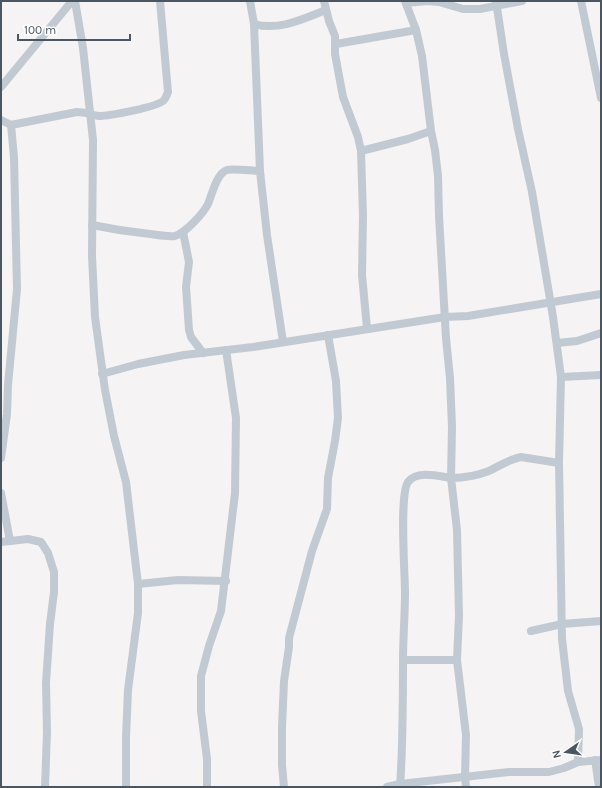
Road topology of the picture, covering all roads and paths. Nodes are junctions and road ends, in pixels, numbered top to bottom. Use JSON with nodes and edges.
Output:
{"nodes":[{"id":1,"x":74,"y":1,"type":"edge"},
{"id":2,"x":160,"y":1,"type":"edge"},
{"id":3,"x":250,"y":1,"type":"edge"},
{"id":4,"x":324,"y":1,"type":"edge"},
{"id":5,"x":522,"y":1,"type":"edge"},
{"id":6,"x":581,"y":1,"type":"edge"},
{"id":7,"x":405,"y":2,"type":"edge"},
{"id":8,"x":496,"y":4,"type":"edge"},
{"id":9,"x":326,"y":10,"type":"junction"},
{"id":10,"x":254,"y":24,"type":"junction"},
{"id":11,"x":416,"y":30,"type":"junction"},
{"id":12,"x":336,"y":44,"type":"junction"},
{"id":13,"x":1,"y":87,"type":"edge"},
{"id":14,"x":601,"y":96,"type":"edge"},
{"id":15,"x":90,"y":114,"type":"junction"},
{"id":16,"x":1,"y":120,"type":"edge"},
{"id":17,"x":11,"y":125,"type":"junction"},
{"id":18,"x":430,"y":131,"type":"junction"},
{"id":19,"x":361,"y":151,"type":"junction"},
{"id":20,"x":260,"y":171,"type":"junction"},
{"id":21,"x":92,"y":225,"type":"junction"},
{"id":22,"x":182,"y":232,"type":"junction"},
{"id":23,"x":601,"y":294,"type":"edge"},
{"id":24,"x":550,"y":302,"type":"junction"},
{"id":25,"x":444,"y":317,"type":"junction"},
{"id":26,"x":367,"y":328,"type":"junction"},
{"id":27,"x":328,"y":334,"type":"junction"},
{"id":28,"x":601,"y":334,"type":"edge"},
{"id":29,"x":283,"y":342,"type":"junction"},
{"id":30,"x":557,"y":343,"type":"junction"},
{"id":31,"x":226,"y":350,"type":"junction"},
{"id":32,"x":203,"y":353,"type":"junction"},
{"id":33,"x":102,"y":374,"type":"junction"},
{"id":34,"x":601,"y":375,"type":"edge"},
{"id":35,"x":561,"y":377,"type":"junction"},
{"id":36,"x":4,"y":416,"type":"edge"},
{"id":37,"x":1,"y":458,"type":"edge"},
{"id":38,"x":559,"y":463,"type":"junction"},
{"id":39,"x":451,"y":478,"type":"junction"},
{"id":40,"x":1,"y":493,"type":"edge"},
{"id":41,"x":10,"y":540,"type":"junction"},
{"id":42,"x":1,"y":542,"type":"edge"},
{"id":43,"x":226,"y":581,"type":"junction"},
{"id":44,"x":138,"y":584,"type":"junction"},
{"id":45,"x":601,"y":621,"type":"edge"},
{"id":46,"x":562,"y":624,"type":"junction"},
{"id":47,"x":531,"y":631,"type":"dead end"},
{"id":48,"x":403,"y":660,"type":"junction"},
{"id":49,"x":457,"y":660,"type":"junction"},
{"id":50,"x":598,"y":760,"type":"edge"},
{"id":51,"x":578,"y":762,"type":"junction"},
{"id":52,"x":465,"y":777,"type":"junction"},
{"id":53,"x":400,"y":786,"type":"edge"},
{"id":54,"x":45,"y":787,"type":"edge"},
{"id":55,"x":126,"y":787,"type":"edge"},
{"id":56,"x":207,"y":787,"type":"edge"},
{"id":57,"x":284,"y":787,"type":"edge"},
{"id":58,"x":387,"y":787,"type":"edge"},
{"id":59,"x":466,"y":787,"type":"edge"},
{"id":60,"x":599,"y":787,"type":"edge"}],
"edges":[{"from":1,"to":13,"type":"street"},
{"from":1,"to":15,"type":"street"},
{"from":2,"to":15,"type":"street"},
{"from":3,"to":10,"type":"street"},
{"from":4,"to":9,"type":"street"},
{"from":5,"to":8,"type":"street"},
{"from":6,"to":14,"type":"street"},
{"from":7,"to":8,"type":"street"},
{"from":7,"to":11,"type":"street"},
{"from":8,"to":24,"type":"street"},
{"from":9,"to":10,"type":"street"},
{"from":9,"to":12,"type":"street"},
{"from":10,"to":20,"type":"street"},
{"from":11,"to":12,"type":"street"},
{"from":11,"to":18,"type":"street"},
{"from":12,"to":19,"type":"street"},
{"from":15,"to":17,"type":"street"},
{"from":15,"to":21,"type":"street"},
{"from":16,"to":17,"type":"street"},
{"from":17,"to":36,"type":"street"},
{"from":18,"to":19,"type":"street"},
{"from":18,"to":25,"type":"street"},
{"from":19,"to":26,"type":"street"},
{"from":20,"to":22,"type":"street"},
{"from":20,"to":29,"type":"street"},
{"from":21,"to":22,"type":"street"},
{"from":21,"to":33,"type":"street"},
{"from":22,"to":32,"type":"street"},
{"from":23,"to":24,"type":"street"},
{"from":24,"to":25,"type":"street"},
{"from":24,"to":30,"type":"street"},
{"from":25,"to":26,"type":"street"},
{"from":25,"to":39,"type":"street"},
{"from":26,"to":27,"type":"street"},
{"from":27,"to":29,"type":"street"},
{"from":27,"to":57,"type":"street"},
{"from":28,"to":30,"type":"street"},
{"from":29,"to":31,"type":"street"},
{"from":30,"to":35,"type":"street"},
{"from":31,"to":32,"type":"street"},
{"from":31,"to":43,"type":"street"},
{"from":32,"to":33,"type":"street"},
{"from":33,"to":44,"type":"street"},
{"from":34,"to":35,"type":"street"},
{"from":35,"to":38,"type":"street"},
{"from":36,"to":37,"type":"street"},
{"from":38,"to":39,"type":"street"},
{"from":38,"to":46,"type":"street"},
{"from":39,"to":48,"type":"street"},
{"from":39,"to":49,"type":"street"},
{"from":40,"to":41,"type":"street"},
{"from":41,"to":42,"type":"street"},
{"from":41,"to":54,"type":"street"},
{"from":43,"to":44,"type":"street"},
{"from":43,"to":56,"type":"street"},
{"from":44,"to":55,"type":"street"},
{"from":45,"to":46,"type":"street"},
{"from":46,"to":47,"type":"street"},
{"from":46,"to":51,"type":"street"},
{"from":48,"to":49,"type":"street"},
{"from":48,"to":53,"type":"street"},
{"from":49,"to":52,"type":"street"},
{"from":50,"to":51,"type":"street"},
{"from":50,"to":60,"type":"street"},
{"from":51,"to":52,"type":"street"},
{"from":52,"to":53,"type":"street"},
{"from":52,"to":59,"type":"street"},
{"from":53,"to":58,"type":"street"}]}
